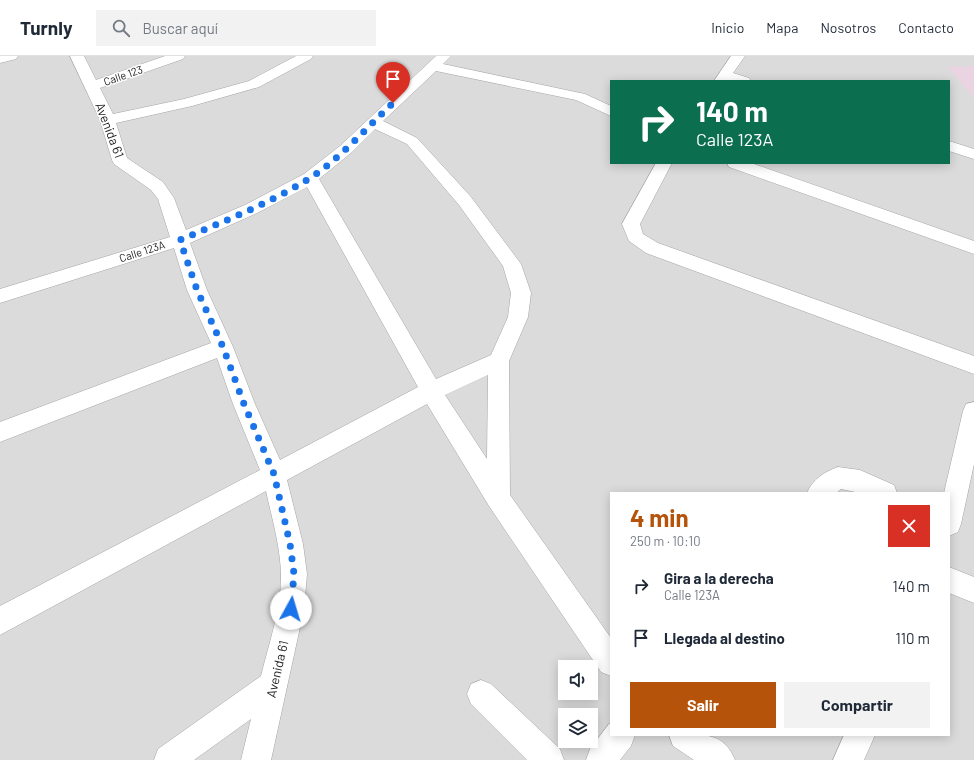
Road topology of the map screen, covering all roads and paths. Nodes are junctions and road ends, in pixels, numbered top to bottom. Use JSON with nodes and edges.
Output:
{"nodes":[{"id":1,"x":11,"y":56,"type":"edge"},
{"id":2,"x":78,"y":56,"type":"edge"},
{"id":3,"x":178,"y":56,"type":"edge"},
{"id":4,"x":306,"y":56,"type":"edge"},
{"id":5,"x":738,"y":56,"type":"edge"},
{"id":6,"x":0,"y":59,"type":"edge"},
{"id":7,"x":439,"y":61,"type":"edge"},
{"id":8,"x":724,"y":78,"type":"edge"},
{"id":9,"x":737,"y":80,"type":"edge"},
{"id":10,"x":92,"y":86,"type":"junction"},
{"id":11,"x":610,"y":112,"type":"edge"},
{"id":12,"x":108,"y":120,"type":"junction"},
{"id":13,"x":373,"y":122,"type":"junction"},
{"id":14,"x":950,"y":146,"type":"edge"},
{"id":15,"x":974,"y":154,"type":"edge"},
{"id":16,"x":663,"y":164,"type":"edge"},
{"id":17,"x":738,"y":164,"type":"edge"},
{"id":18,"x":310,"y":178,"type":"junction"},
{"id":19,"x":180,"y":240,"type":"junction"},
{"id":20,"x":974,"y":248,"type":"edge"},
{"id":21,"x":0,"y":296,"type":"edge"},
{"id":22,"x":223,"y":347,"type":"junction"},
{"id":23,"x":499,"y":361,"type":"junction"},
{"id":24,"x":974,"y":365,"type":"edge"},
{"id":25,"x":431,"y":391,"type":"junction"},
{"id":26,"x":974,"y":411,"type":"edge"},
{"id":27,"x":0,"y":432,"type":"edge"},
{"id":28,"x":274,"y":474,"type":"junction"},
{"id":29,"x":820,"y":492,"type":"edge"},
{"id":30,"x":883,"y":492,"type":"edge"},
{"id":31,"x":498,"y":498,"type":"junction"},
{"id":32,"x":950,"y":519,"type":"edge"},
{"id":33,"x":950,"y":580,"type":"edge"},
{"id":34,"x":974,"y":590,"type":"edge"},
{"id":35,"x":0,"y":621,"type":"edge"},
{"id":36,"x":610,"y":661,"type":"edge"},
{"id":37,"x":274,"y":684,"type":"junction"},
{"id":38,"x":481,"y":694,"type":"dead end"},
{"id":39,"x":619,"y":736,"type":"edge"},
{"id":40,"x":685,"y":736,"type":"edge"},
{"id":41,"x":860,"y":736,"type":"edge"},
{"id":42,"x":169,"y":760,"type":"edge"},
{"id":43,"x":256,"y":760,"type":"edge"},
{"id":44,"x":548,"y":760,"type":"edge"},
{"id":45,"x":601,"y":760,"type":"edge"},
{"id":46,"x":720,"y":760,"type":"edge"},
{"id":47,"x":848,"y":760,"type":"edge"}],
"edges":[{"from":1,"to":6,"type":"street"},
{"from":2,"to":10,"type":"street","name":"Avenida 61"},
{"from":3,"to":10,"type":"street","name":"Calle 123"},
{"from":4,"to":12,"type":"street"},
{"from":5,"to":8,"type":"street"},
{"from":7,"to":11,"type":"street"},
{"from":7,"to":13,"type":"street","name":"Calle 123A"},
{"from":8,"to":9,"type":"street"},
{"from":10,"to":12,"type":"street","name":"Avenida 61"},
{"from":12,"to":19,"type":"street","name":"Avenida 61"},
{"from":13,"to":18,"type":"street","name":"Calle 123A"},
{"from":13,"to":23,"type":"street"},
{"from":14,"to":15,"type":"street"},
{"from":16,"to":24,"type":"street"},
{"from":17,"to":20,"type":"street"},
{"from":18,"to":19,"type":"street","name":"Calle 123A"},
{"from":18,"to":25,"type":"street"},
{"from":19,"to":21,"type":"street","name":"Calle 123A"},
{"from":19,"to":22,"type":"street","name":"Avenida 61"},
{"from":22,"to":27,"type":"street"},
{"from":22,"to":28,"type":"street","name":"Avenida 61"},
{"from":23,"to":25,"type":"street"},
{"from":23,"to":31,"type":"street"},
{"from":25,"to":28,"type":"street"},
{"from":25,"to":31,"type":"street"},
{"from":26,"to":32,"type":"street"},
{"from":28,"to":35,"type":"street"},
{"from":28,"to":37,"type":"street","name":"Avenida 61"},
{"from":29,"to":30,"type":"street"},
{"from":31,"to":36,"type":"street"},
{"from":33,"to":34,"type":"street"},
{"from":37,"to":42,"type":"street"},
{"from":37,"to":43,"type":"street","name":"Avenida 61"},
{"from":38,"to":44,"type":"street"},
{"from":39,"to":45,"type":"street"},
{"from":40,"to":46,"type":"street"},
{"from":41,"to":47,"type":"street"}]}
